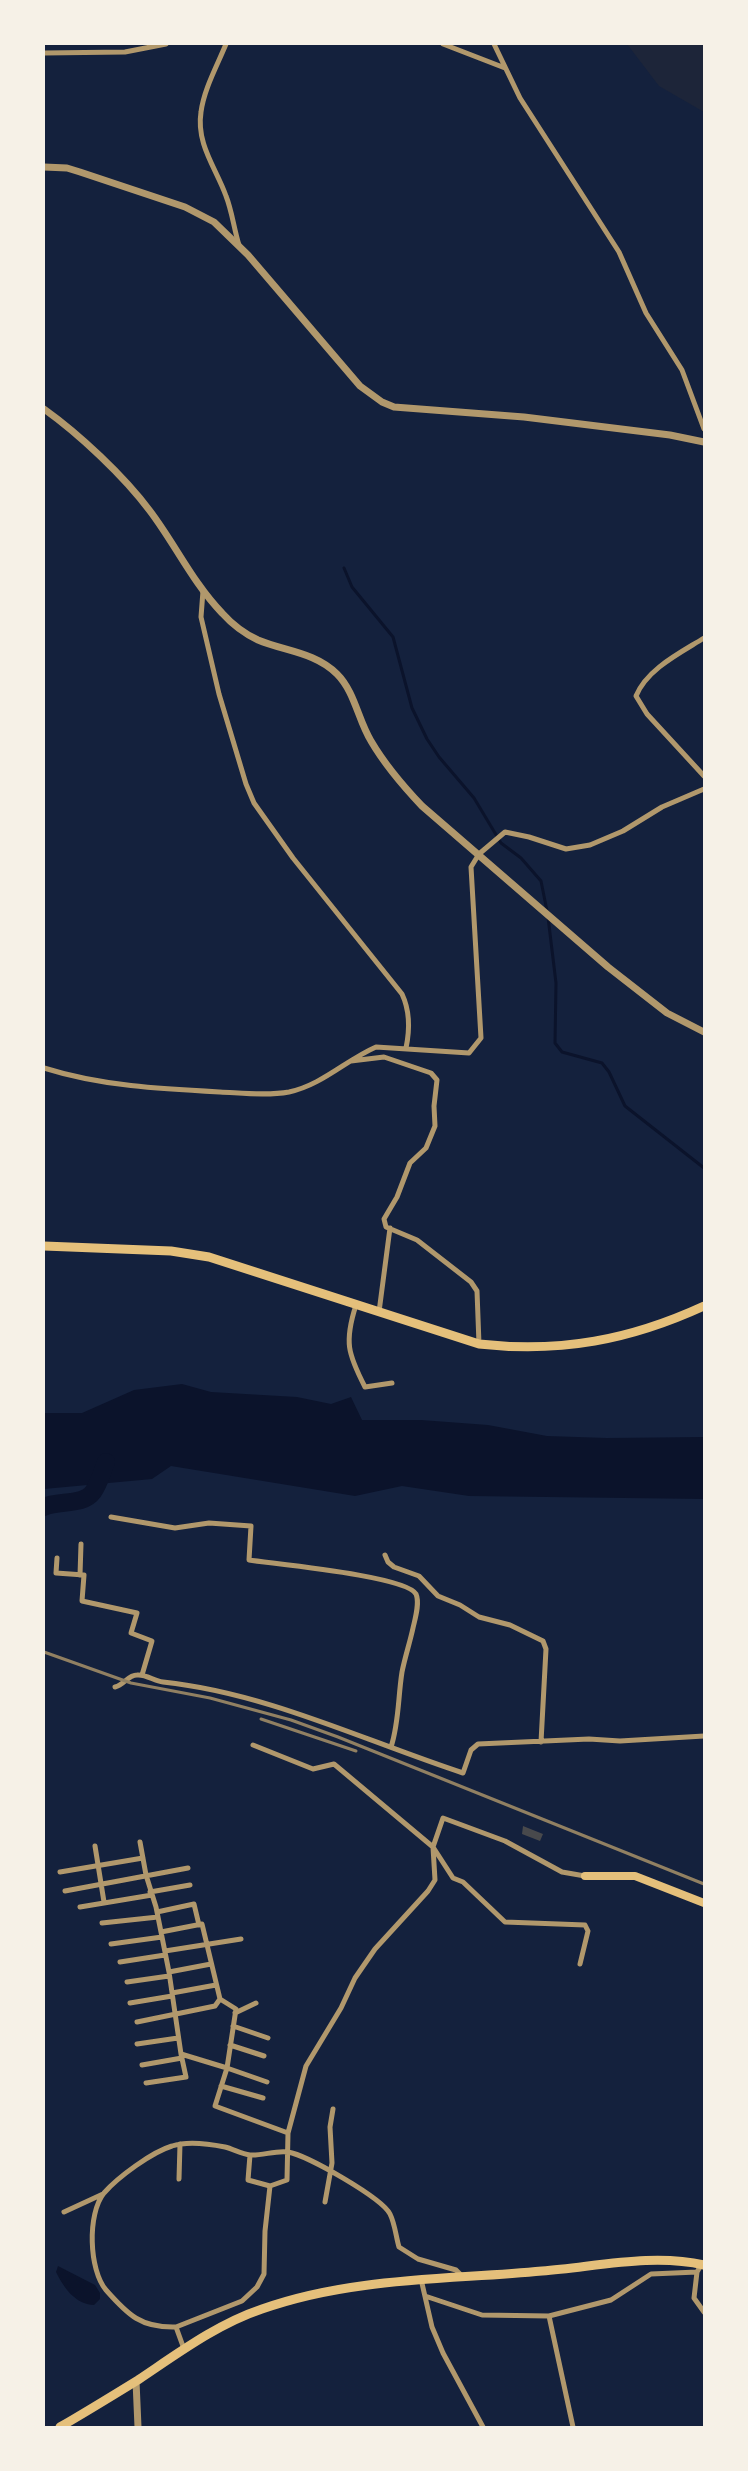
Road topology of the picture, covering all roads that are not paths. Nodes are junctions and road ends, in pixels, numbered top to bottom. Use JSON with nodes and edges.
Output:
{"nodes":[{"id":1,"x":166,"y":44,"type":"edge"},
{"id":2,"x":226,"y":44,"type":"edge"},
{"id":3,"x":443,"y":44,"type":"edge"},
{"id":4,"x":494,"y":44,"type":"edge"},
{"id":5,"x":44,"y":53,"type":"edge"},
{"id":6,"x":505,"y":68,"type":"junction"},
{"id":7,"x":44,"y":167,"type":"edge"},
{"id":8,"x":239,"y":245,"type":"junction"},
{"id":9,"x":44,"y":409,"type":"edge"},
{"id":10,"x":704,"y":429,"type":"edge"},
{"id":11,"x":704,"y":442,"type":"edge"},
{"id":12,"x":204,"y":590,"type":"junction"},
{"id":13,"x":704,"y":638,"type":"edge"},
{"id":14,"x":704,"y":776,"type":"edge"},
{"id":15,"x":704,"y":789,"type":"edge"},
{"id":16,"x":479,"y":854,"type":"junction"},
{"id":17,"x":704,"y":1032,"type":"edge"},
{"id":18,"x":406,"y":1048,"type":"junction"},
{"id":19,"x":351,"y":1061,"type":"junction"},
{"id":20,"x":44,"y":1068,"type":"edge"},
{"id":21,"x":390,"y":1228,"type":"junction"},
{"id":22,"x":44,"y":1246,"type":"edge"},
{"id":23,"x":356,"y":1305,"type":"junction"},
{"id":24,"x":704,"y":1306,"type":"edge"},
{"id":25,"x":379,"y":1313,"type":"junction"},
{"id":26,"x":479,"y":1344,"type":"junction"},
{"id":27,"x":392,"y":1383,"type":"dead end"},
{"id":28,"x":111,"y":1518,"type":"dead end"},
{"id":29,"x":81,"y":1544,"type":"dead end"},
{"id":30,"x":385,"y":1556,"type":"dead end"},
{"id":31,"x":57,"y":1558,"type":"dead end"},
{"id":32,"x":80,"y":1575,"type":"junction"},
{"id":33,"x":142,"y":1675,"type":"junction"},
{"id":34,"x":115,"y":1687,"type":"dead end"},
{"id":35,"x":704,"y":1736,"type":"edge"},
{"id":36,"x":541,"y":1742,"type":"junction"},
{"id":37,"x":253,"y":1745,"type":"dead end"},
{"id":38,"x":391,"y":1747,"type":"junction"},
{"id":39,"x":140,"y":1842,"type":"dead end"},
{"id":40,"x":94,"y":1846,"type":"dead end"},
{"id":41,"x":433,"y":1848,"type":"junction"},
{"id":42,"x":143,"y":1858,"type":"junction"},
{"id":43,"x":97,"y":1865,"type":"junction"},
{"id":44,"x":188,"y":1868,"type":"dead end"},
{"id":45,"x":60,"y":1872,"type":"dead end"},
{"id":46,"x":146,"y":1875,"type":"junction"},
{"id":47,"x":585,"y":1876,"type":"joint"},
{"id":48,"x":100,"y":1884,"type":"junction"},
{"id":49,"x":190,"y":1885,"type":"dead end"},
{"id":50,"x":65,"y":1891,"type":"dead end"},
{"id":51,"x":151,"y":1893,"type":"junction"},
{"id":52,"x":104,"y":1902,"type":"junction"},
{"id":53,"x":704,"y":1903,"type":"edge"},
{"id":54,"x":80,"y":1907,"type":"dead end"},
{"id":55,"x":158,"y":1914,"type":"junction"},
{"id":56,"x":102,"y":1923,"type":"dead end"},
{"id":57,"x":198,"y":1925,"type":"junction"},
{"id":58,"x":162,"y":1935,"type":"junction"},
{"id":59,"x":241,"y":1939,"type":"dead end"},
{"id":60,"x":111,"y":1944,"type":"dead end"},
{"id":61,"x":206,"y":1944,"type":"junction"},
{"id":62,"x":165,"y":1953,"type":"junction"},
{"id":63,"x":120,"y":1962,"type":"dead end"},
{"id":64,"x":211,"y":1964,"type":"junction"},
{"id":65,"x":580,"y":1964,"type":"dead end"},
{"id":66,"x":169,"y":1974,"type":"junction"},
{"id":67,"x":127,"y":1982,"type":"dead end"},
{"id":68,"x":216,"y":1985,"type":"junction"},
{"id":69,"x":172,"y":1995,"type":"junction"},
{"id":70,"x":220,"y":1999,"type":"junction"},
{"id":71,"x":130,"y":2003,"type":"dead end"},
{"id":72,"x":256,"y":2003,"type":"dead end"},
{"id":73,"x":176,"y":2013,"type":"junction"},
{"id":74,"x":235,"y":2013,"type":"junction"},
{"id":75,"x":137,"y":2022,"type":"dead end"},
{"id":76,"x":232,"y":2026,"type":"junction"},
{"id":77,"x":178,"y":2038,"type":"junction"},
{"id":78,"x":268,"y":2038,"type":"dead end"},
{"id":79,"x":137,"y":2044,"type":"dead end"},
{"id":80,"x":230,"y":2045,"type":"junction"},
{"id":81,"x":181,"y":2056,"type":"junction"},
{"id":82,"x":264,"y":2056,"type":"dead end"},
{"id":83,"x":142,"y":2065,"type":"dead end"},
{"id":84,"x":227,"y":2068,"type":"junction"},
{"id":85,"x":267,"y":2082,"type":"dead end"},
{"id":86,"x":146,"y":2083,"type":"dead end"},
{"id":87,"x":221,"y":2086,"type":"junction"},
{"id":88,"x":263,"y":2098,"type":"dead end"},
{"id":89,"x":333,"y":2109,"type":"dead end"},
{"id":90,"x":288,"y":2133,"type":"junction"},
{"id":91,"x":180,"y":2144,"type":"junction"},
{"id":92,"x":288,"y":2152,"type":"junction"},
{"id":93,"x":250,"y":2155,"type":"junction"},
{"id":94,"x":331,"y":2171,"type":"junction"},
{"id":95,"x":179,"y":2179,"type":"dead end"},
{"id":96,"x":270,"y":2186,"type":"junction"},
{"id":97,"x":103,"y":2194,"type":"junction"},
{"id":98,"x":325,"y":2202,"type":"dead end"},
{"id":99,"x":64,"y":2212,"type":"dead end"},
{"id":100,"x":701,"y":2267,"type":"edge"},
{"id":101,"x":462,"y":2276,"type":"junction"},
{"id":102,"x":421,"y":2279,"type":"junction"},
{"id":103,"x":425,"y":2296,"type":"junction"},
{"id":104,"x":704,"y":2312,"type":"edge"},
{"id":105,"x":549,"y":2316,"type":"junction"},
{"id":106,"x":176,"y":2327,"type":"junction"},
{"id":107,"x":184,"y":2349,"type":"junction"},
{"id":108,"x":136,"y":2381,"type":"junction"},
{"id":109,"x":60,"y":2427,"type":"edge"},
{"id":110,"x":138,"y":2427,"type":"edge"},
{"id":111,"x":483,"y":2427,"type":"edge"},
{"id":112,"x":573,"y":2427,"type":"edge"}],
"edges":[{"from":1,"to":5,"type":"street"},
{"from":2,"to":8,"type":"street"},
{"from":3,"to":6,"type":"street"},
{"from":4,"to":6,"type":"street"},
{"from":6,"to":10,"type":"street"},
{"from":7,"to":8,"type":"street"},
{"from":8,"to":11,"type":"street"},
{"from":9,"to":12,"type":"street"},
{"from":12,"to":16,"type":"street"},
{"from":12,"to":18,"type":"street"},
{"from":13,"to":14,"type":"street"},
{"from":15,"to":16,"type":"street"},
{"from":16,"to":17,"type":"street"},
{"from":16,"to":18,"type":"street"},
{"from":18,"to":19,"type":"street"},
{"from":19,"to":20,"type":"street"},
{"from":19,"to":21,"type":"street"},
{"from":21,"to":25,"type":"street"},
{"from":21,"to":26,"type":"street"},
{"from":22,"to":23,"type":"main road"},
{"from":23,"to":25,"type":"main road"},
{"from":23,"to":27,"type":"street"},
{"from":24,"to":26,"type":"main road"},
{"from":25,"to":26,"type":"main road"},
{"from":28,"to":38,"type":"street"},
{"from":29,"to":32,"type":"street"},
{"from":30,"to":36,"type":"street"},
{"from":31,"to":32,"type":"street"},
{"from":32,"to":33,"type":"street"},
{"from":33,"to":34,"type":"street"},
{"from":33,"to":38,"type":"street"},
{"from":35,"to":36,"type":"street"},
{"from":36,"to":38,"type":"street"},
{"from":37,"to":41,"type":"street"},
{"from":39,"to":42,"type":"street"},
{"from":40,"to":43,"type":"street"},
{"from":41,"to":47,"type":"street"},
{"from":41,"to":65,"type":"street"},
{"from":41,"to":90,"type":"street"},
{"from":42,"to":43,"type":"street"},
{"from":42,"to":46,"type":"street"},
{"from":43,"to":45,"type":"street"},
{"from":43,"to":48,"type":"street"},
{"from":44,"to":46,"type":"street"},
{"from":46,"to":48,"type":"street"},
{"from":46,"to":51,"type":"street"},
{"from":47,"to":53,"type":"main road"},
{"from":48,"to":50,"type":"street"},
{"from":48,"to":52,"type":"street"},
{"from":49,"to":51,"type":"street"},
{"from":51,"to":52,"type":"street"},
{"from":51,"to":55,"type":"street"},
{"from":52,"to":54,"type":"street"},
{"from":55,"to":56,"type":"street"},
{"from":55,"to":57,"type":"street"},
{"from":55,"to":58,"type":"street"},
{"from":57,"to":58,"type":"street"},
{"from":57,"to":61,"type":"street"},
{"from":58,"to":60,"type":"street"},
{"from":58,"to":62,"type":"street"},
{"from":59,"to":61,"type":"street"},
{"from":61,"to":62,"type":"street"},
{"from":61,"to":64,"type":"street"},
{"from":62,"to":63,"type":"street"},
{"from":62,"to":66,"type":"street"},
{"from":64,"to":66,"type":"street"},
{"from":64,"to":68,"type":"street"},
{"from":66,"to":67,"type":"street"},
{"from":66,"to":69,"type":"street"},
{"from":68,"to":69,"type":"street"},
{"from":68,"to":70,"type":"street"},
{"from":69,"to":71,"type":"street"},
{"from":69,"to":73,"type":"street"},
{"from":70,"to":73,"type":"street"},
{"from":70,"to":74,"type":"street"},
{"from":72,"to":74,"type":"street"},
{"from":73,"to":75,"type":"street"},
{"from":73,"to":77,"type":"street"},
{"from":74,"to":76,"type":"street"},
{"from":76,"to":78,"type":"street"},
{"from":76,"to":80,"type":"street"},
{"from":77,"to":79,"type":"street"},
{"from":77,"to":81,"type":"street"},
{"from":80,"to":82,"type":"street"},
{"from":80,"to":84,"type":"street"},
{"from":81,"to":83,"type":"street"},
{"from":81,"to":84,"type":"street"},
{"from":81,"to":86,"type":"street"},
{"from":84,"to":85,"type":"street"},
{"from":84,"to":87,"type":"street"},
{"from":87,"to":88,"type":"street"},
{"from":87,"to":90,"type":"street"},
{"from":89,"to":94,"type":"street"},
{"from":90,"to":92,"type":"street"},
{"from":91,"to":93,"type":"street"},
{"from":91,"to":95,"type":"street"},
{"from":91,"to":97,"type":"street"},
{"from":92,"to":93,"type":"street"},
{"from":92,"to":94,"type":"street"},
{"from":92,"to":96,"type":"street"},
{"from":93,"to":96,"type":"street"},
{"from":94,"to":98,"type":"street"},
{"from":94,"to":101,"type":"street"},
{"from":96,"to":106,"type":"street"},
{"from":97,"to":99,"type":"street"},
{"from":97,"to":106,"type":"street"},
{"from":100,"to":101,"type":"main road"},
{"from":100,"to":104,"type":"street"},
{"from":100,"to":105,"type":"street"},
{"from":101,"to":102,"type":"main road"},
{"from":102,"to":103,"type":"street"},
{"from":102,"to":107,"type":"main road"},
{"from":103,"to":105,"type":"street"},
{"from":103,"to":111,"type":"street"},
{"from":105,"to":112,"type":"street"},
{"from":106,"to":107,"type":"street"},
{"from":107,"to":108,"type":"main road"},
{"from":108,"to":109,"type":"main road"},
{"from":108,"to":110,"type":"street"}]}
